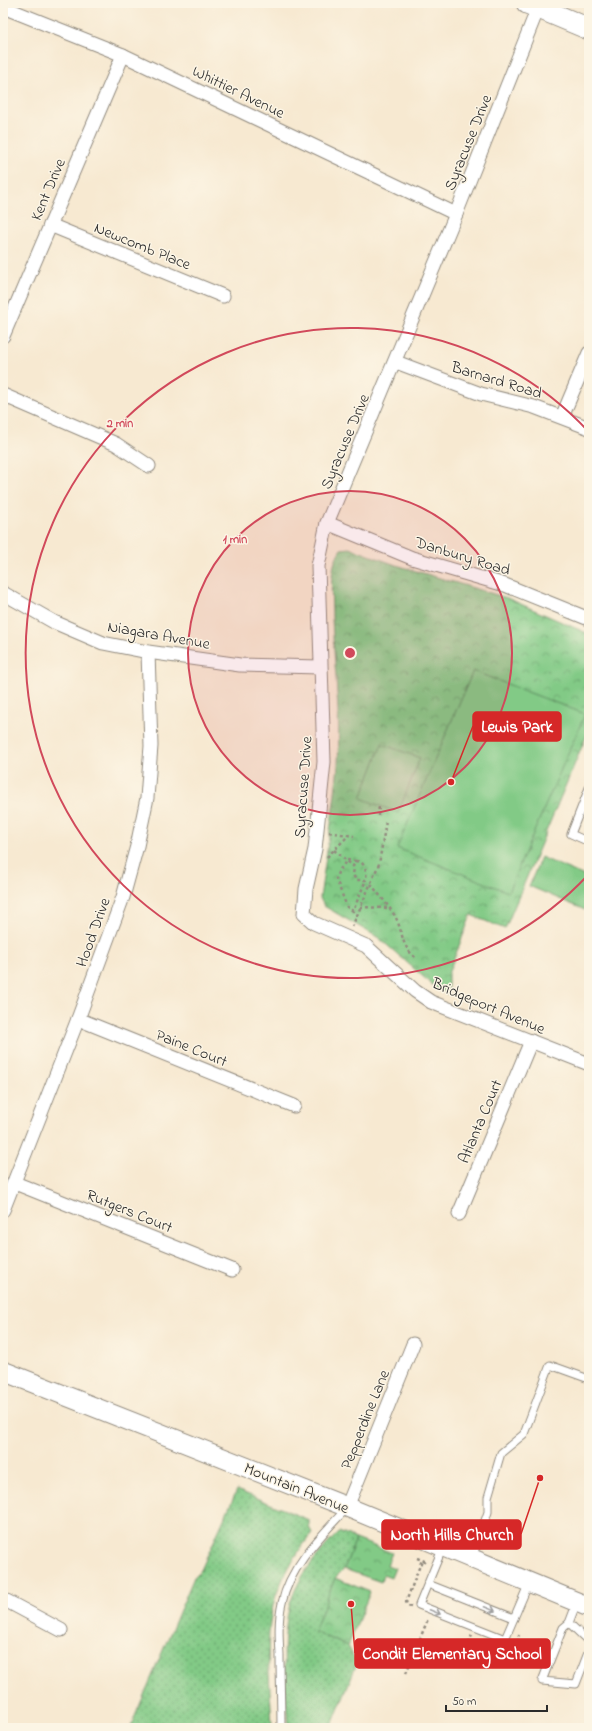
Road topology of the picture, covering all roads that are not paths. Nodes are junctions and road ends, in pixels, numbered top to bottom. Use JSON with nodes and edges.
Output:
{"nodes":[{"id":1,"x":532,"y":6,"type":"edge"},
{"id":2,"x":3,"y":7,"type":"edge"},
{"id":3,"x":589,"y":29,"type":"edge"},
{"id":4,"x":123,"y":55,"type":"junction"},
{"id":5,"x":456,"y":214,"type":"junction"},
{"id":6,"x":50,"y":225,"type":"junction"},
{"id":7,"x":223,"y":296,"type":"dead end"},
{"id":8,"x":3,"y":336,"type":"edge"},
{"id":9,"x":589,"y":353,"type":"edge"},
{"id":10,"x":396,"y":362,"type":"junction"},
{"id":11,"x":3,"y":395,"type":"edge"},
{"id":12,"x":562,"y":418,"type":"junction"},
{"id":13,"x":589,"y":428,"type":"edge"},
{"id":14,"x":149,"y":466,"type":"dead end"},
{"id":15,"x":327,"y":523,"type":"junction"},
{"id":16,"x":3,"y":593,"type":"edge"},
{"id":17,"x":589,"y":619,"type":"edge"},
{"id":18,"x":148,"y":652,"type":"junction"},
{"id":19,"x":320,"y":667,"type":"junction"},
{"id":20,"x":589,"y":788,"type":"edge"},
{"id":21,"x":589,"y":842,"type":"edge"},
{"id":22,"x":304,"y":914,"type":"joint"},
{"id":23,"x":78,"y":1019,"type":"junction"},
{"id":24,"x":531,"y":1041,"type":"junction"},
{"id":25,"x":589,"y":1064,"type":"edge"},
{"id":26,"x":294,"y":1106,"type":"dead end"},
{"id":27,"x":14,"y":1183,"type":"junction"},
{"id":28,"x":3,"y":1210,"type":"edge"},
{"id":29,"x":459,"y":1214,"type":"dead end"},
{"id":30,"x":232,"y":1270,"type":"dead end"},
{"id":31,"x":413,"y":1344,"type":"dead end"},
{"id":32,"x":3,"y":1371,"type":"edge"},
{"id":33,"x":589,"y":1379,"type":"edge"},
{"id":34,"x":347,"y":1507,"type":"junction"},
{"id":35,"x":443,"y":1546,"type":"junction"},
{"id":36,"x":472,"y":1559,"type":"junction"},
{"id":37,"x":529,"y":1582,"type":"junction"},
{"id":38,"x":428,"y":1584,"type":"junction"},
{"id":39,"x":3,"y":1599,"type":"edge"},
{"id":40,"x":583,"y":1605,"type":"edge"},
{"id":41,"x":514,"y":1618,"type":"junction"},
{"id":42,"x":569,"y":1623,"type":"junction"},
{"id":43,"x":61,"y":1630,"type":"dead end"},
{"id":44,"x":589,"y":1642,"type":"edge"},
{"id":45,"x":589,"y":1650,"type":"edge"},
{"id":46,"x":281,"y":1728,"type":"edge"}],
"edges":[{"from":1,"to":3,"type":"main road"},
{"from":1,"to":5,"type":"street","name":"Syracuse Drive"},
{"from":2,"to":4,"type":"street","name":"Whittier Avenue"},
{"from":4,"to":5,"type":"street","name":"Whittier Avenue"},
{"from":4,"to":6,"type":"street","name":"Kent Drive"},
{"from":5,"to":10,"type":"street","name":"Syracuse Drive"},
{"from":6,"to":7,"type":"street","name":"Newcomb Place"},
{"from":6,"to":8,"type":"street","name":"Kent Drive"},
{"from":9,"to":12,"type":"street"},
{"from":10,"to":12,"type":"street","name":"Barnard Road"},
{"from":10,"to":15,"type":"street","name":"Syracuse Drive"},
{"from":11,"to":14,"type":"street"},
{"from":12,"to":13,"type":"street","name":"Barnard Road"},
{"from":15,"to":17,"type":"street","name":"Danbury Road"},
{"from":15,"to":19,"type":"street","name":"Syracuse Drive"},
{"from":16,"to":18,"type":"street","name":"Niagara Avenue"},
{"from":18,"to":19,"type":"street","name":"Niagara Avenue"},
{"from":18,"to":23,"type":"street","name":"Hood Drive"},
{"from":19,"to":22,"type":"street","name":"Syracuse Drive"},
{"from":20,"to":21,"type":"lane"},
{"from":22,"to":24,"type":"street","name":"Bridgeport Avenue"},
{"from":23,"to":26,"type":"street","name":"Paine Court"},
{"from":23,"to":27,"type":"street","name":"Hood Drive"},
{"from":24,"to":25,"type":"street","name":"Bridgeport Avenue"},
{"from":24,"to":29,"type":"street","name":"Atlanta Court"},
{"from":27,"to":28,"type":"street","name":"Hood Drive"},
{"from":27,"to":30,"type":"street","name":"Rutgers Court"},
{"from":31,"to":34,"type":"street","name":"Pepperdine Lane"},
{"from":32,"to":34,"type":"main road","name":"Mountain Avenue"},
{"from":33,"to":36,"type":"lane"},
{"from":34,"to":35,"type":"main road","name":"Mountain Avenue"},
{"from":34,"to":46,"type":"lane"},
{"from":35,"to":36,"type":"main road","name":"Mountain Avenue"},
{"from":35,"to":38,"type":"lane"},
{"from":36,"to":37,"type":"main road","name":"Mountain Avenue"},
{"from":37,"to":40,"type":"main road","name":"Mountain Avenue"},
{"from":37,"to":41,"type":"lane"},
{"from":38,"to":41,"type":"lane","one_way":true},
{"from":38,"to":41,"type":"lane","one_way":true},
{"from":39,"to":43,"type":"street"},
{"from":40,"to":42,"type":"lane"},
{"from":42,"to":44,"type":"lane"},
{"from":42,"to":45,"type":"lane"}]}
